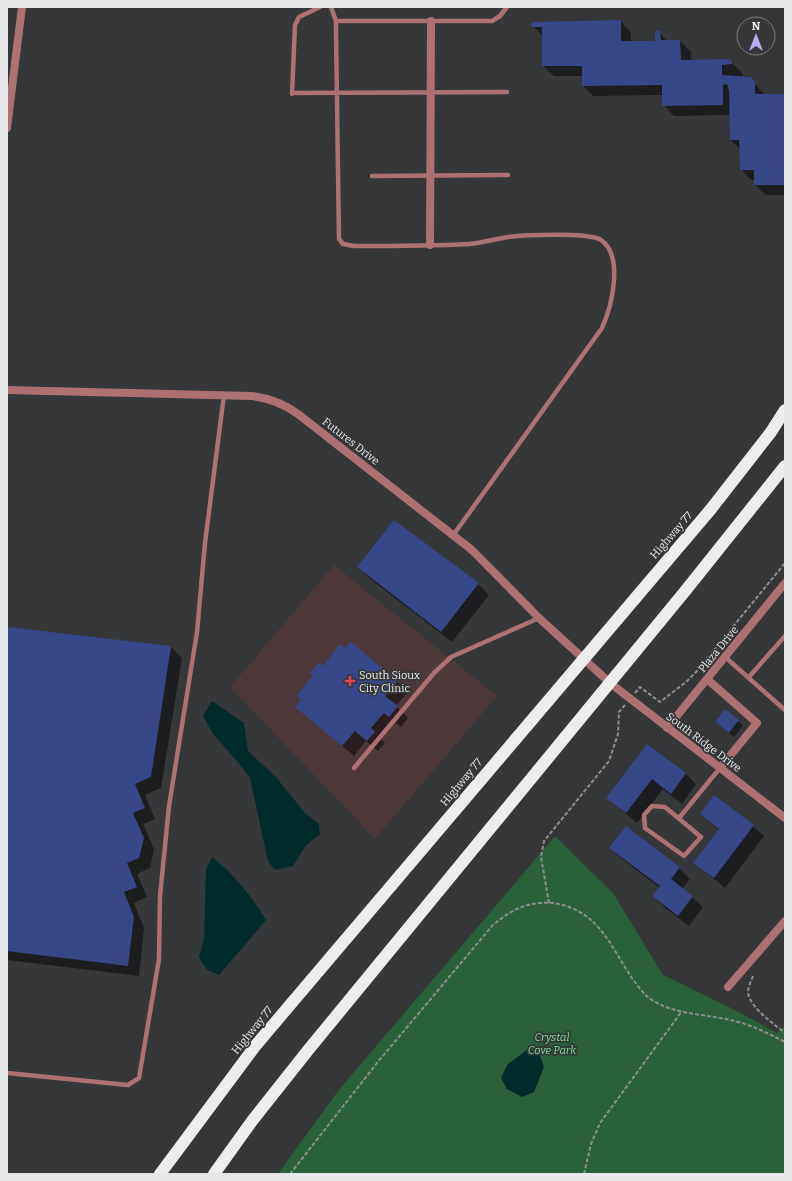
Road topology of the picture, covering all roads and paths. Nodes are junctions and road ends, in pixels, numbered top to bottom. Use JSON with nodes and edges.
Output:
{"nodes":[{"id":1,"x":22,"y":7,"type":"edge"},
{"id":2,"x":320,"y":7,"type":"edge"},
{"id":3,"x":332,"y":7,"type":"edge"},
{"id":4,"x":507,"y":7,"type":"edge"},
{"id":5,"x":336,"y":21,"type":"junction"},
{"id":6,"x":431,"y":21,"type":"junction"},
{"id":7,"x":431,"y":92,"type":"junction"},
{"id":8,"x":507,"y":92,"type":"dead end"},
{"id":9,"x":338,"y":93,"type":"junction"},
{"id":10,"x":7,"y":128,"type":"edge"},
{"id":11,"x":431,"y":175,"type":"junction"},
{"id":12,"x":508,"y":175,"type":"dead end"},
{"id":13,"x":372,"y":176,"type":"dead end"},
{"id":14,"x":430,"y":245,"type":"junction"},
{"id":15,"x":7,"y":390,"type":"edge"},
{"id":16,"x":224,"y":395,"type":"junction"},
{"id":17,"x":785,"y":410,"type":"edge"},
{"id":18,"x":785,"y":466,"type":"edge"},
{"id":19,"x":454,"y":534,"type":"junction"},
{"id":20,"x":785,"y":563,"type":"edge"},
{"id":21,"x":785,"y":583,"type":"edge"},
{"id":22,"x":539,"y":618,"type":"junction"},
{"id":23,"x":785,"y":636,"type":"edge"},
{"id":24,"x":725,"y":657,"type":"junction"},
{"id":25,"x":584,"y":658,"type":"junction"},
{"id":26,"x":749,"y":677,"type":"junction"},
{"id":27,"x":707,"y":679,"type":"junction"},
{"id":28,"x":610,"y":683,"type":"junction"},
{"id":29,"x":630,"y":699,"type":"junction"},
{"id":30,"x":785,"y":710,"type":"edge"},
{"id":31,"x":667,"y":728,"type":"junction"},
{"id":32,"x":354,"y":768,"type":"dead end"},
{"id":33,"x":720,"y":768,"type":"junction"},
{"id":34,"x":679,"y":818,"type":"junction"},
{"id":35,"x":785,"y":818,"type":"edge"},
{"id":36,"x":549,"y":903,"type":"junction"},
{"id":37,"x":785,"y":921,"type":"edge"},
{"id":38,"x":753,"y":976,"type":"dead end"},
{"id":39,"x":728,"y":987,"type":"dead end"},
{"id":40,"x":682,"y":1011,"type":"junction"},
{"id":41,"x":785,"y":1033,"type":"edge"},
{"id":42,"x":785,"y":1042,"type":"edge"},
{"id":43,"x":7,"y":1073,"type":"edge"},
{"id":44,"x":160,"y":1174,"type":"edge"},
{"id":45,"x":214,"y":1174,"type":"edge"},
{"id":46,"x":290,"y":1174,"type":"edge"},
{"id":47,"x":584,"y":1174,"type":"edge"}],
"edges":[{"from":1,"to":10,"type":"street"},
{"from":2,"to":9,"type":"lane"},
{"from":3,"to":5,"type":"lane"},
{"from":4,"to":6,"type":"lane"},
{"from":5,"to":6,"type":"lane"},
{"from":5,"to":9,"type":"lane"},
{"from":6,"to":7,"type":"street"},
{"from":7,"to":8,"type":"lane"},
{"from":7,"to":9,"type":"lane"},
{"from":7,"to":11,"type":"street"},
{"from":9,"to":14,"type":"lane"},
{"from":11,"to":12,"type":"lane"},
{"from":11,"to":13,"type":"lane"},
{"from":11,"to":14,"type":"street"},
{"from":14,"to":19,"type":"lane"},
{"from":15,"to":16,"type":"street","name":"Futures Drive"},
{"from":16,"to":19,"type":"street","name":"Futures Drive"},
{"from":16,"to":43,"type":"lane"},
{"from":17,"to":25,"type":"highway","name":"Highway 77"},
{"from":18,"to":28,"type":"highway"},
{"from":19,"to":22,"type":"street","name":"Futures Drive"},
{"from":20,"to":29,"type":"path"},
{"from":21,"to":24,"type":"street","name":"Plaza Drive"},
{"from":22,"to":25,"type":"street","name":"Futures Drive"},
{"from":22,"to":32,"type":"lane"},
{"from":23,"to":26,"type":"lane"},
{"from":24,"to":26,"type":"lane"},
{"from":24,"to":27,"type":"street","name":"Plaza Drive"},
{"from":25,"to":28,"type":"street","name":"Futures Drive"},
{"from":25,"to":44,"type":"highway","name":"Highway 77"},
{"from":26,"to":30,"type":"lane"},
{"from":27,"to":31,"type":"street","name":"Plaza Drive"},
{"from":27,"to":33,"type":"street"},
{"from":28,"to":29,"type":"street","name":"South Ridge Drive"},
{"from":28,"to":45,"type":"highway"},
{"from":29,"to":31,"type":"street","name":"South Ridge Drive"},
{"from":29,"to":36,"type":"path"},
{"from":31,"to":33,"type":"street","name":"South Ridge Drive"},
{"from":33,"to":34,"type":"lane"},
{"from":33,"to":35,"type":"street","name":"South Ridge Drive"},
{"from":34,"to":34,"type":"lane"},
{"from":36,"to":40,"type":"path"},
{"from":36,"to":46,"type":"path"},
{"from":37,"to":39,"type":"street"},
{"from":38,"to":41,"type":"path"},
{"from":40,"to":42,"type":"path"},
{"from":40,"to":47,"type":"path"}]}
